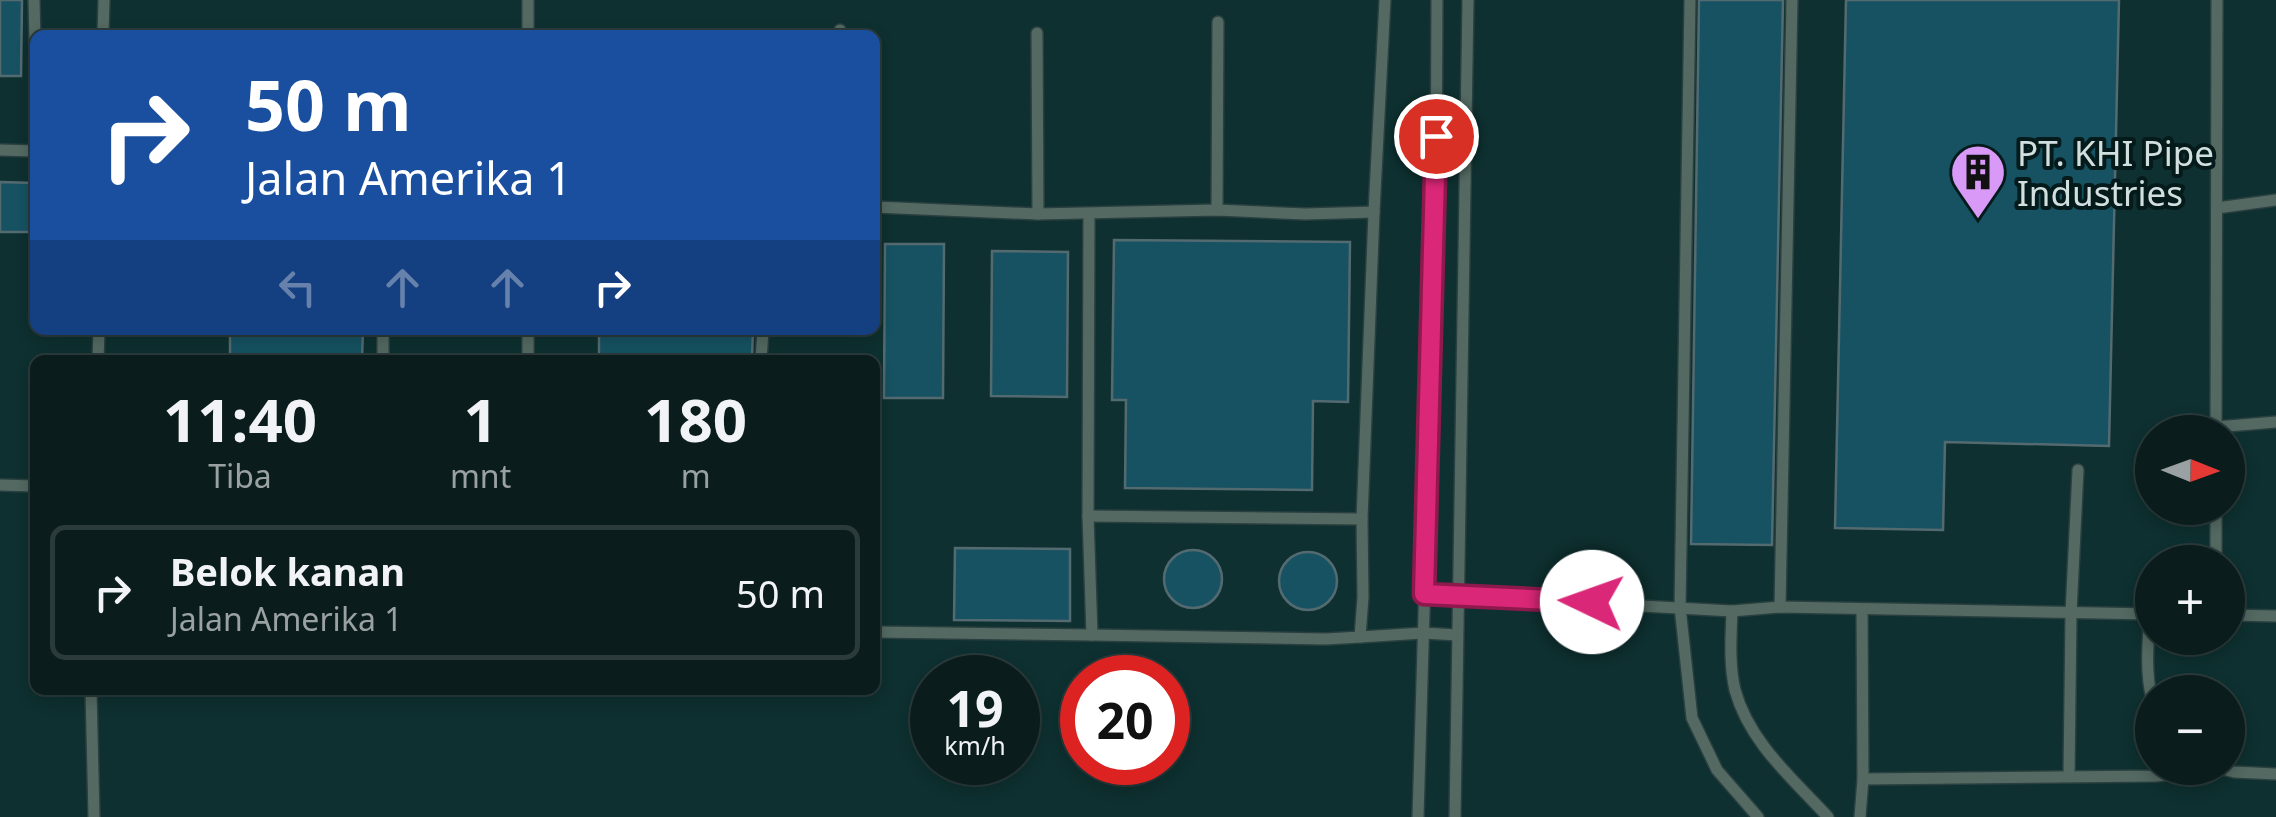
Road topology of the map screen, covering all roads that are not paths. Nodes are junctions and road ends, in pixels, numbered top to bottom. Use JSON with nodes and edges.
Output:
{"nodes":[{"id":1,"x":34,"y":0,"type":"edge"},
{"id":2,"x":104,"y":0,"type":"edge"},
{"id":3,"x":528,"y":0,"type":"edge"},
{"id":4,"x":1385,"y":0,"type":"edge"},
{"id":5,"x":1437,"y":0,"type":"edge"},
{"id":6,"x":1468,"y":0,"type":"edge"},
{"id":7,"x":1690,"y":0,"type":"edge"},
{"id":8,"x":1792,"y":0,"type":"edge"},
{"id":9,"x":2218,"y":0,"type":"edge"},
{"id":10,"x":1218,"y":22,"type":"dead end"},
{"id":11,"x":35,"y":30,"type":"edge"},
{"id":12,"x":104,"y":30,"type":"edge"},
{"id":13,"x":528,"y":30,"type":"edge"},
{"id":14,"x":1037,"y":33,"type":"dead end"},
{"id":15,"x":0,"y":150,"type":"edge"},
{"id":16,"x":30,"y":151,"type":"edge"},
{"id":17,"x":2276,"y":200,"type":"edge"},
{"id":18,"x":880,"y":207,"type":"edge"},
{"id":19,"x":2217,"y":208,"type":"junction"},
{"id":20,"x":1217,"y":210,"type":"junction"},
{"id":21,"x":1374,"y":212,"type":"junction"},
{"id":22,"x":1038,"y":214,"type":"junction"},
{"id":23,"x":1089,"y":214,"type":"junction"},
{"id":24,"x":2216,"y":415,"type":"edge"},
{"id":25,"x":2276,"y":422,"type":"edge"},
{"id":26,"x":2245,"y":426,"type":"edge"},
{"id":27,"x":2078,"y":470,"type":"dead end"},
{"id":28,"x":0,"y":486,"type":"edge"},
{"id":29,"x":30,"y":486,"type":"edge"},
{"id":30,"x":1088,"y":516,"type":"junction"},
{"id":31,"x":1362,"y":519,"type":"junction"},
{"id":32,"x":1424,"y":594,"type":"junction"},
{"id":33,"x":1457,"y":594,"type":"junction"},
{"id":34,"x":1680,"y":607,"type":"junction"},
{"id":35,"x":1780,"y":607,"type":"junction"},
{"id":36,"x":1732,"y":610,"type":"junction"},
{"id":37,"x":1862,"y":610,"type":"junction"},
{"id":38,"x":2071,"y":613,"type":"junction"},
{"id":39,"x":2135,"y":614,"type":"edge"},
{"id":40,"x":2245,"y":615,"type":"edge"},
{"id":41,"x":2276,"y":616,"type":"edge"},
{"id":42,"x":880,"y":632,"type":"edge"},
{"id":43,"x":1423,"y":632,"type":"junction"},
{"id":44,"x":1092,"y":635,"type":"junction"},
{"id":45,"x":1458,"y":635,"type":"junction"},
{"id":46,"x":1360,"y":638,"type":"junction"},
{"id":47,"x":91,"y":695,"type":"edge"},
{"id":48,"x":2245,"y":773,"type":"edge"},
{"id":49,"x":2276,"y":774,"type":"edge"},
{"id":50,"x":2069,"y":776,"type":"junction"},
{"id":51,"x":2135,"y":776,"type":"edge"},
{"id":52,"x":1863,"y":779,"type":"junction"},
{"id":53,"x":94,"y":817,"type":"edge"},
{"id":54,"x":1418,"y":817,"type":"edge"},
{"id":55,"x":1456,"y":817,"type":"edge"},
{"id":56,"x":1758,"y":817,"type":"edge"},
{"id":57,"x":1828,"y":817,"type":"edge"},
{"id":58,"x":1860,"y":817,"type":"edge"}],
"edges":[{"from":1,"to":11,"type":"lane"},
{"from":2,"to":12,"type":"lane"},
{"from":3,"to":13,"type":"lane"},
{"from":4,"to":21,"type":"lane"},
{"from":5,"to":32,"type":"lane"},
{"from":6,"to":33,"type":"lane"},
{"from":7,"to":34,"type":"lane"},
{"from":8,"to":35,"type":"lane"},
{"from":9,"to":19,"type":"lane"},
{"from":10,"to":20,"type":"lane"},
{"from":14,"to":22,"type":"lane"},
{"from":15,"to":16,"type":"lane"},
{"from":17,"to":19,"type":"lane"},
{"from":18,"to":22,"type":"lane"},
{"from":19,"to":24,"type":"lane"},
{"from":20,"to":21,"type":"lane"},
{"from":20,"to":23,"type":"lane"},
{"from":21,"to":31,"type":"lane"},
{"from":22,"to":23,"type":"lane"},
{"from":23,"to":30,"type":"lane"},
{"from":25,"to":26,"type":"lane"},
{"from":27,"to":38,"type":"lane"},
{"from":28,"to":29,"type":"lane"},
{"from":30,"to":31,"type":"lane"},
{"from":30,"to":44,"type":"lane"},
{"from":31,"to":46,"type":"lane"},
{"from":32,"to":33,"type":"lane"},
{"from":32,"to":43,"type":"lane"},
{"from":33,"to":34,"type":"lane"},
{"from":33,"to":45,"type":"lane"},
{"from":34,"to":36,"type":"lane"},
{"from":34,"to":56,"type":"lane"},
{"from":35,"to":36,"type":"lane"},
{"from":35,"to":37,"type":"lane"},
{"from":36,"to":57,"type":"lane"},
{"from":37,"to":38,"type":"lane"},
{"from":37,"to":52,"type":"lane"},
{"from":38,"to":39,"type":"lane"},
{"from":38,"to":50,"type":"lane"},
{"from":40,"to":41,"type":"lane"},
{"from":42,"to":44,"type":"lane"},
{"from":43,"to":45,"type":"lane"},
{"from":43,"to":46,"type":"lane"},
{"from":43,"to":54,"type":"lane"},
{"from":44,"to":46,"type":"lane"},
{"from":45,"to":55,"type":"lane"},
{"from":47,"to":53,"type":"lane"},
{"from":48,"to":49,"type":"lane"},
{"from":50,"to":51,"type":"lane"},
{"from":50,"to":52,"type":"lane"},
{"from":52,"to":58,"type":"lane"}]}
